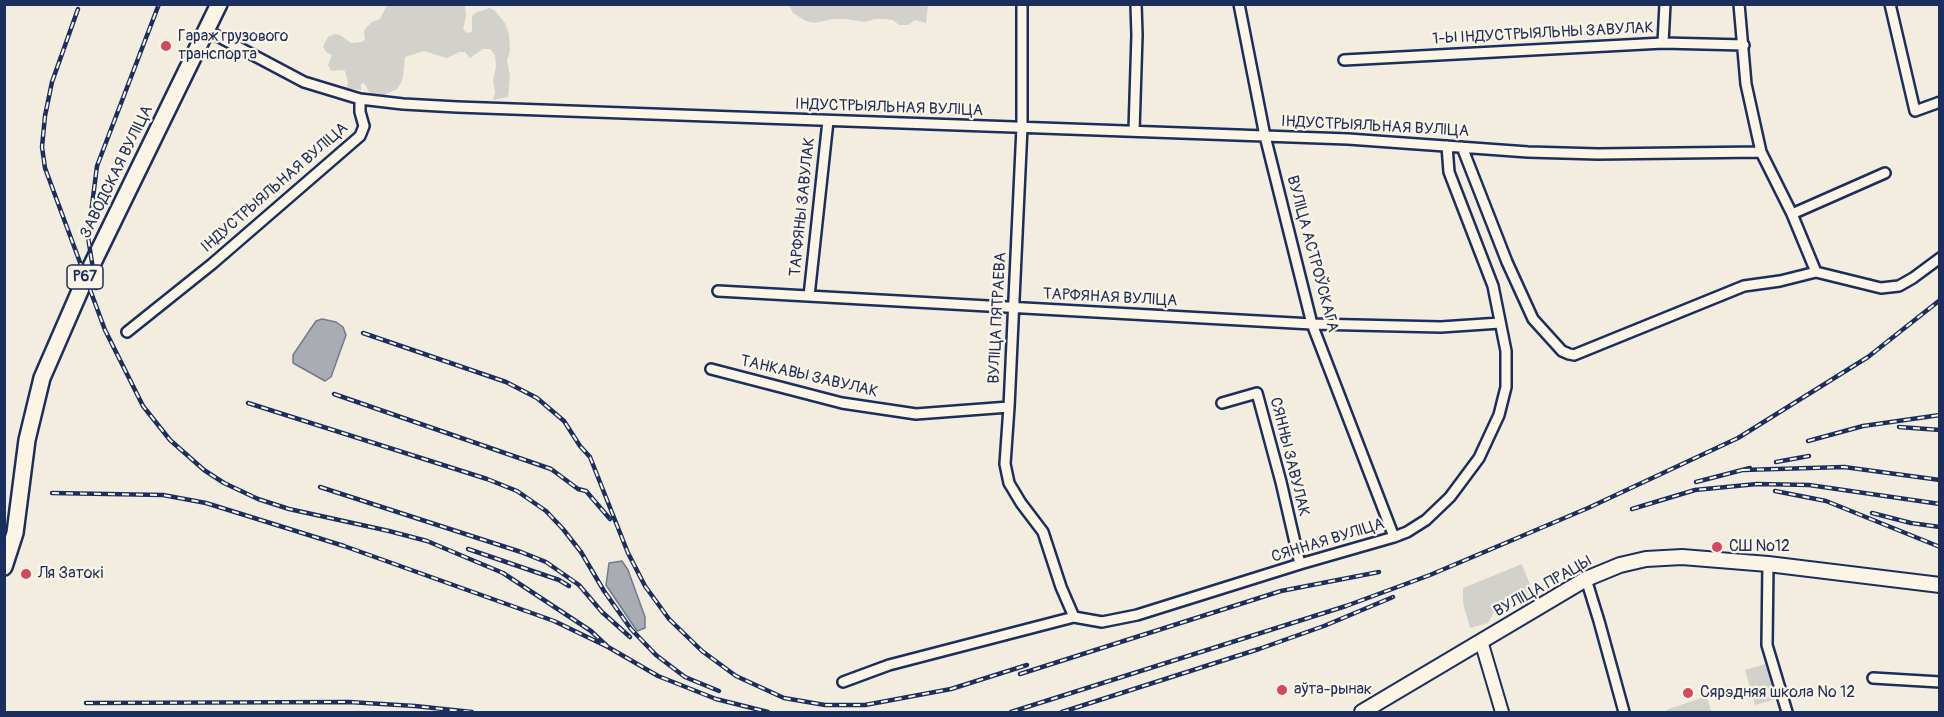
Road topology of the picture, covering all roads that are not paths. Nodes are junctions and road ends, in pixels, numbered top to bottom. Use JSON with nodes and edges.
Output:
{"nodes":[{"id":1,"x":219,"y":4,"type":"edge"},
{"id":2,"x":1022,"y":4,"type":"edge"},
{"id":3,"x":1136,"y":4,"type":"edge"},
{"id":4,"x":1239,"y":4,"type":"edge"},
{"id":5,"x":1665,"y":4,"type":"edge"},
{"id":6,"x":1739,"y":4,"type":"edge"},
{"id":7,"x":1890,"y":4,"type":"edge"},
{"id":8,"x":206,"y":30,"type":"junction"},
{"id":9,"x":1663,"y":43,"type":"junction"},
{"id":10,"x":1743,"y":45,"type":"junction"},
{"id":11,"x":1344,"y":60,"type":"dead end"},
{"id":12,"x":360,"y":99,"type":"junction"},
{"id":13,"x":1940,"y":102,"type":"edge"},
{"id":14,"x":828,"y":121,"type":"junction"},
{"id":15,"x":1022,"y":127,"type":"junction"},
{"id":16,"x":1134,"y":131,"type":"junction"},
{"id":17,"x":1265,"y":136,"type":"junction"},
{"id":18,"x":1447,"y":146,"type":"junction"},
{"id":19,"x":1462,"y":147,"type":"junction"},
{"id":20,"x":1761,"y":152,"type":"junction"},
{"id":21,"x":1885,"y":173,"type":"dead end"},
{"id":22,"x":1792,"y":214,"type":"junction"},
{"id":23,"x":1940,"y":258,"type":"edge"},
{"id":24,"x":1816,"y":272,"type":"junction"},
{"id":25,"x":718,"y":291,"type":"dead end"},
{"id":26,"x":809,"y":296,"type":"junction"},
{"id":27,"x":1014,"y":307,"type":"junction"},
{"id":28,"x":1500,"y":323,"type":"junction"},
{"id":29,"x":1312,"y":324,"type":"junction"},
{"id":30,"x":127,"y":332,"type":"dead end"},
{"id":31,"x":711,"y":369,"type":"dead end"},
{"id":32,"x":1222,"y":403,"type":"dead end"},
{"id":33,"x":1009,"y":407,"type":"junction"},
{"id":34,"x":12,"y":513,"type":"edge"},
{"id":35,"x":1394,"y":537,"type":"junction"},
{"id":36,"x":1300,"y":564,"type":"junction"},
{"id":37,"x":1768,"y":564,"type":"junction"},
{"id":38,"x":4,"y":567,"type":"edge"},
{"id":39,"x":1586,"y":579,"type":"junction"},
{"id":40,"x":1940,"y":585,"type":"edge"},
{"id":41,"x":1074,"y":617,"type":"junction"},
{"id":42,"x":1480,"y":641,"type":"junction"},
{"id":43,"x":1873,"y":678,"type":"dead end"},
{"id":44,"x":843,"y":682,"type":"dead end"},
{"id":45,"x":1940,"y":682,"type":"edge"},
{"id":46,"x":1363,"y":712,"type":"edge"},
{"id":47,"x":1502,"y":712,"type":"edge"},
{"id":48,"x":1624,"y":712,"type":"edge"},
{"id":49,"x":1787,"y":712,"type":"edge"}],
"edges":[{"from":1,"to":8,"type":"main road","name":"ЗАВОДСКАЯ ВУЛІЦА","number":"Р67"},
{"from":2,"to":15,"type":"street","name":"ВУЛІЦА ПЯТРАЕВА"},
{"from":3,"to":16,"type":"street"},
{"from":4,"to":17,"type":"street","name":"ВУЛІЦА АСТРОЎСКАГА"},
{"from":5,"to":9,"type":"street"},
{"from":6,"to":10,"type":"street"},
{"from":7,"to":13,"type":"street"},
{"from":8,"to":12,"type":"street"},
{"from":8,"to":34,"type":"main road","name":"ЗАВОДСКАЯ ВУЛІЦА","number":"Р67"},
{"from":9,"to":10,"type":"street","name":"1-Ы ІНДУСТРЫЯЛЬНЫ ЗАВУЛАК"},
{"from":9,"to":11,"type":"street","name":"1-Ы ІНДУСТРЫЯЛЬНЫ ЗАВУЛАК"},
{"from":10,"to":20,"type":"street"},
{"from":12,"to":14,"type":"street","name":"ІНДУСТРЫЯЛЬНАЯ ВУЛІЦА"},
{"from":12,"to":30,"type":"street","name":"ІНДУСТРЫЯЛЬНАЯ ВУЛІЦА"},
{"from":14,"to":15,"type":"street","name":"ІНДУСТРЫЯЛЬНАЯ ВУЛІЦА"},
{"from":14,"to":26,"type":"street","name":"ТАРФЯНЫ ЗАВУЛАК"},
{"from":15,"to":16,"type":"street","name":"ІНДУСТРЫЯЛЬНАЯ ВУЛІЦА"},
{"from":15,"to":27,"type":"street","name":"ВУЛІЦА ПЯТРАЕВА"},
{"from":16,"to":17,"type":"street","name":"ІНДУСТРЫЯЛЬНАЯ ВУЛІЦА"},
{"from":17,"to":18,"type":"street","name":"ІНДУСТРЫЯЛЬНАЯ ВУЛІЦА"},
{"from":17,"to":29,"type":"street","name":"ВУЛІЦА АСТРОЎСКАГА"},
{"from":18,"to":19,"type":"street","name":"ІНДУСТРЫЯЛЬНАЯ ВУЛІЦА"},
{"from":18,"to":28,"type":"street","name":"СЯННАЯ ВУЛІЦА"},
{"from":19,"to":20,"type":"street","name":"ІНДУСТРЫЯЛЬНАЯ ВУЛІЦА"},
{"from":19,"to":24,"type":"street"},
{"from":20,"to":22,"type":"street"},
{"from":21,"to":22,"type":"street"},
{"from":22,"to":24,"type":"street"},
{"from":23,"to":24,"type":"street"},
{"from":25,"to":26,"type":"street","name":"ТАРФЯНАЯ ВУЛІЦА"},
{"from":26,"to":27,"type":"street","name":"ТАРФЯНАЯ ВУЛІЦА"},
{"from":27,"to":29,"type":"street","name":"ТАРФЯНАЯ ВУЛІЦА"},
{"from":27,"to":33,"type":"street","name":"ВУЛІЦА ПЯТРАЕВА"},
{"from":28,"to":29,"type":"street","name":"ТАРФЯНАЯ ВУЛІЦА"},
{"from":28,"to":35,"type":"street","name":"СЯННАЯ ВУЛІЦА"},
{"from":29,"to":35,"type":"street","name":"ВУЛІЦА АСТРОЎСКАГА"},
{"from":31,"to":33,"type":"street","name":"ТАНКАВЫ ЗАВУЛАК"},
{"from":32,"to":36,"type":"street","name":"СЯННЫ ЗАВУЛАК"},
{"from":33,"to":41,"type":"street","name":"ВУЛІЦА ПЯТРАЕВА"},
{"from":34,"to":38,"type":"main road","name":"ЗАВОДСКАЯ ВУЛІЦА","number":"Р67"},
{"from":35,"to":36,"type":"street","name":"СЯННАЯ ВУЛІЦА"},
{"from":36,"to":41,"type":"street","name":"СЯННАЯ ВУЛІЦА"},
{"from":37,"to":39,"type":"main road","name":"ВУЛІЦА ПРАЦЫ"},
{"from":37,"to":40,"type":"main road","name":"ВУЛІЦА ПРАЦЫ"},
{"from":37,"to":49,"type":"street"},
{"from":39,"to":42,"type":"main road","name":"ВУЛІЦА ПРАЦЫ"},
{"from":39,"to":48,"type":"street"},
{"from":41,"to":44,"type":"street","name":"СЯННАЯ ВУЛІЦА"},
{"from":42,"to":46,"type":"main road","name":"ВУЛІЦА ПРАЦЫ"},
{"from":42,"to":47,"type":"street"},
{"from":43,"to":45,"type":"street"}]}
